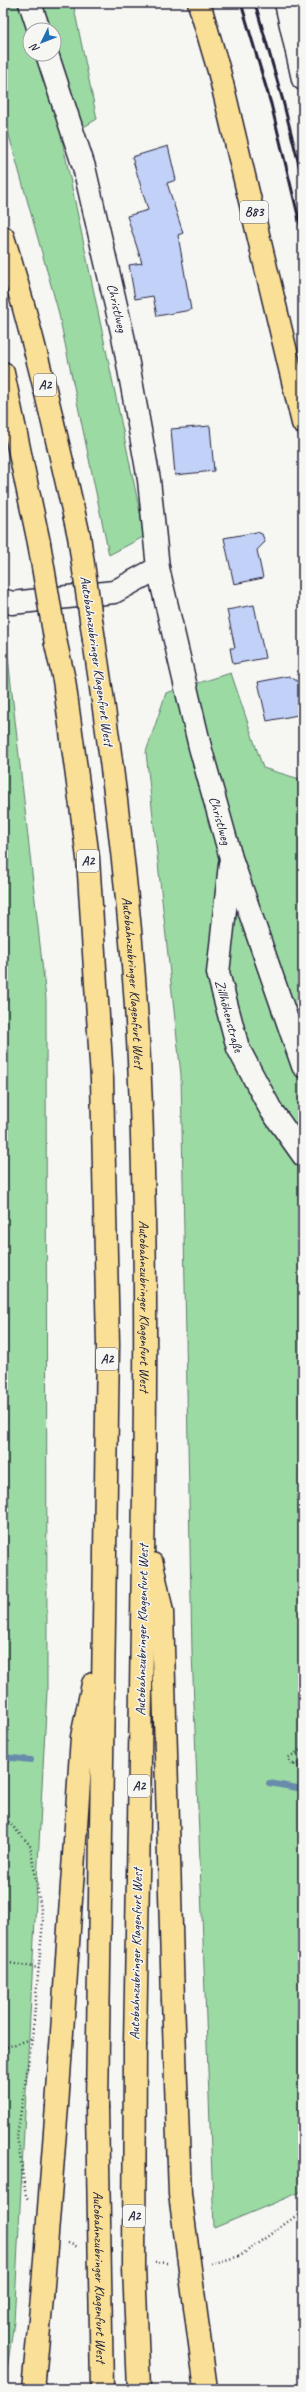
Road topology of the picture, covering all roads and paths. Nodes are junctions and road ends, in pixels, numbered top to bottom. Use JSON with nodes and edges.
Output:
{"nodes":[{"id":1,"x":30,"y":3,"type":"edge"},
{"id":2,"x":199,"y":3,"type":"edge"},
{"id":3,"x":286,"y":3,"type":"edge"},
{"id":4,"x":36,"y":22,"type":"edge"},
{"id":5,"x":50,"y":62,"type":"edge"},
{"id":6,"x":303,"y":79,"type":"edge"},
{"id":7,"x":3,"y":237,"type":"edge"},
{"id":8,"x":3,"y":373,"type":"edge"},
{"id":9,"x":303,"y":423,"type":"edge"},
{"id":10,"x":158,"y":568,"type":"junction"},
{"id":11,"x":3,"y":600,"type":"edge"},
{"id":12,"x":231,"y":858,"type":"junction"},
{"id":13,"x":303,"y":1066,"type":"edge"},
{"id":14,"x":303,"y":1155,"type":"edge"},
{"id":15,"x":144,"y":1529,"type":"junction"},
{"id":16,"x":297,"y":1564,"type":"dead end"},
{"id":17,"x":303,"y":1566,"type":"edge"},
{"id":18,"x":104,"y":1638,"type":"junction"},
{"id":19,"x":303,"y":1748,"type":"edge"},
{"id":20,"x":303,"y":1763,"type":"edge"},
{"id":21,"x":291,"y":1764,"type":"junction"},
{"id":22,"x":303,"y":1768,"type":"edge"},
{"id":23,"x":3,"y":1816,"type":"edge"},
{"id":24,"x":3,"y":1962,"type":"edge"},
{"id":25,"x":39,"y":1968,"type":"junction"},
{"id":26,"x":32,"y":2038,"type":"junction"},
{"id":27,"x":3,"y":2048,"type":"edge"},
{"id":28,"x":31,"y":2202,"type":"dead end"},
{"id":29,"x":303,"y":2211,"type":"edge"},
{"id":30,"x":63,"y":2237,"type":"dead end"},
{"id":31,"x":81,"y":2249,"type":"dead end"},
{"id":32,"x":150,"y":2261,"type":"dead end"},
{"id":33,"x":173,"y":2263,"type":"dead end"},
{"id":34,"x":208,"y":2264,"type":"dead end"},
{"id":35,"x":33,"y":2389,"type":"edge"},
{"id":36,"x":102,"y":2389,"type":"edge"},
{"id":37,"x":139,"y":2389,"type":"edge"},
{"id":38,"x":206,"y":2389,"type":"edge"}],
"edges":[{"from":1,"to":4,"type":"street"},
{"from":2,"to":9,"type":"main road","number":"B83"},
{"from":3,"to":6,"type":"street"},
{"from":5,"to":10,"type":"street","name":"Christlweg"},
{"from":7,"to":15,"type":"main road","name":"Autobahnzubringer Klagenfurt West","number":"A2","bridge":true},
{"from":8,"to":18,"type":"main road","name":"Autobahnzubringer Klagenfurt West","number":"A2","bridge":true},
{"from":10,"to":11,"type":"street"},
{"from":10,"to":12,"type":"street","name":"Christlweg"},
{"from":12,"to":13,"type":"street","name":"Christlweg"},
{"from":12,"to":14,"type":"street","name":"Zillhöhenstraße"},
{"from":15,"to":37,"type":"main road","name":"Autobahnzubringer Klagenfurt West","number":"A2","bridge":true},
{"from":15,"to":38,"type":"main road","bridge":true},
{"from":16,"to":17,"type":"path"},
{"from":18,"to":35,"type":"main road","bridge":true},
{"from":18,"to":36,"type":"main road","name":"Autobahnzubringer Klagenfurt West","number":"A2","bridge":true},
{"from":19,"to":21,"type":"path"},
{"from":20,"to":21,"type":"path"},
{"from":21,"to":22,"type":"path"},
{"from":23,"to":25,"type":"path"},
{"from":24,"to":25,"type":"path"},
{"from":25,"to":26,"type":"path"},
{"from":26,"to":27,"type":"path"},
{"from":26,"to":28,"type":"path"},
{"from":29,"to":34,"type":"path"},
{"from":30,"to":31,"type":"path"},
{"from":32,"to":33,"type":"path"}]}
